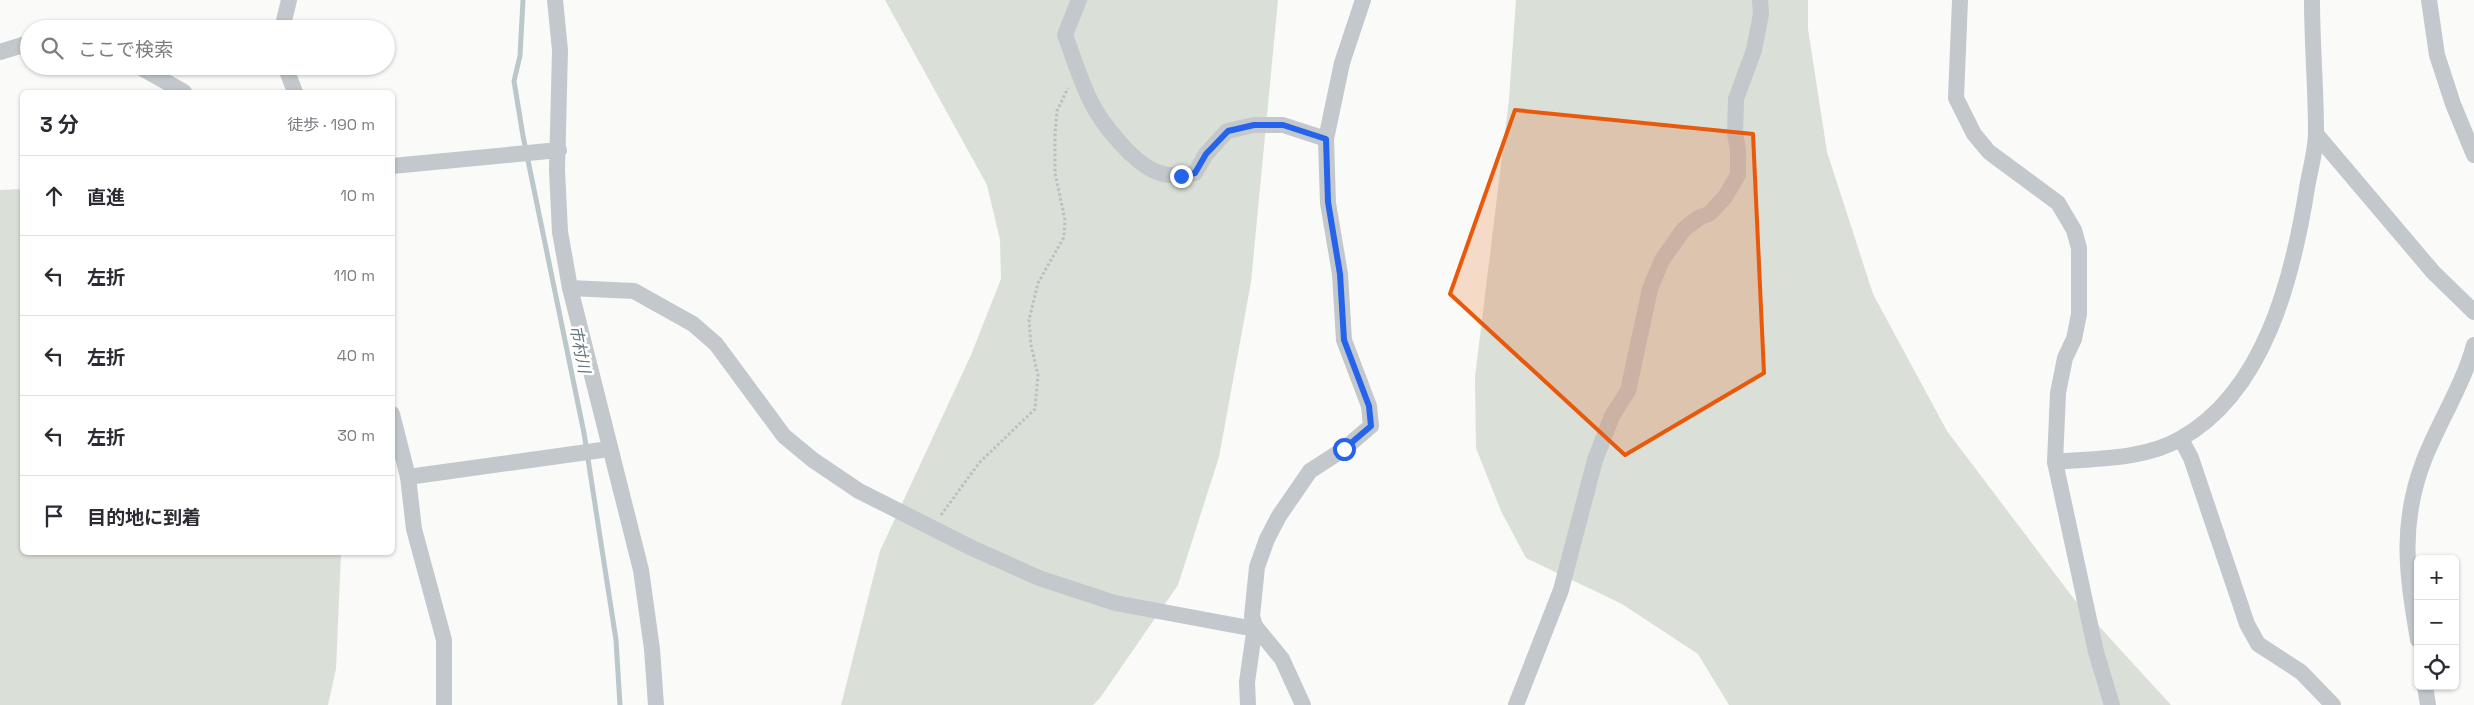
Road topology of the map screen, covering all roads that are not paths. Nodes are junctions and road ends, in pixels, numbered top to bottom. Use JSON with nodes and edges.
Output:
{"nodes":[{"id":1,"x":289,"y":0,"type":"edge"},
{"id":2,"x":555,"y":0,"type":"edge"},
{"id":3,"x":1079,"y":0,"type":"edge"},
{"id":4,"x":1363,"y":0,"type":"edge"},
{"id":5,"x":1760,"y":0,"type":"edge"},
{"id":6,"x":1960,"y":0,"type":"edge"},
{"id":7,"x":2312,"y":0,"type":"edge"},
{"id":8,"x":2429,"y":0,"type":"edge"},
{"id":9,"x":284,"y":20,"type":"edge"},
{"id":10,"x":20,"y":46,"type":"edge"},
{"id":11,"x":0,"y":52,"type":"edge"},
{"id":12,"x":154,"y":75,"type":"edge"},
{"id":13,"x":288,"y":75,"type":"edge"},
{"id":14,"x":180,"y":90,"type":"edge"},
{"id":15,"x":294,"y":90,"type":"edge"},
{"id":16,"x":2316,"y":134,"type":"junction"},
{"id":17,"x":1326,"y":139,"type":"junction"},
{"id":18,"x":559,"y":150,"type":"junction"},
{"id":19,"x":2474,"y":155,"type":"edge"},
{"id":20,"x":395,"y":166,"type":"edge"},
{"id":21,"x":570,"y":288,"type":"junction"},
{"id":22,"x":2474,"y":312,"type":"edge"},
{"id":23,"x":2474,"y":345,"type":"edge"},
{"id":24,"x":395,"y":426,"type":"edge"},
{"id":25,"x":2181,"y":439,"type":"junction"},
{"id":26,"x":609,"y":450,"type":"junction"},
{"id":27,"x":2055,"y":462,"type":"junction"},
{"id":28,"x":408,"y":477,"type":"junction"},
{"id":29,"x":2414,"y":616,"type":"edge"},
{"id":30,"x":1255,"y":626,"type":"junction"},
{"id":31,"x":2426,"y":690,"type":"edge"},
{"id":32,"x":444,"y":705,"type":"edge"},
{"id":33,"x":656,"y":705,"type":"edge"},
{"id":34,"x":1248,"y":705,"type":"edge"},
{"id":35,"x":1303,"y":705,"type":"edge"},
{"id":36,"x":1516,"y":705,"type":"edge"},
{"id":37,"x":2112,"y":705,"type":"edge"},
{"id":38,"x":2333,"y":705,"type":"edge"},
{"id":39,"x":2428,"y":705,"type":"edge"}],
"edges":[{"from":1,"to":9,"type":"street"},
{"from":2,"to":18,"type":"street"},
{"from":3,"to":17,"type":"street"},
{"from":4,"to":17,"type":"street"},
{"from":5,"to":36,"type":"street"},
{"from":6,"to":27,"type":"street"},
{"from":7,"to":16,"type":"street"},
{"from":8,"to":19,"type":"street"},
{"from":10,"to":11,"type":"street"},
{"from":12,"to":14,"type":"street"},
{"from":13,"to":15,"type":"street"},
{"from":16,"to":22,"type":"street"},
{"from":16,"to":25,"type":"street"},
{"from":17,"to":30,"type":"street"},
{"from":18,"to":20,"type":"street"},
{"from":18,"to":21,"type":"street"},
{"from":21,"to":26,"type":"street"},
{"from":21,"to":30,"type":"street"},
{"from":23,"to":29,"type":"street"},
{"from":24,"to":28,"type":"street"},
{"from":25,"to":27,"type":"street"},
{"from":25,"to":38,"type":"street"},
{"from":26,"to":28,"type":"street"},
{"from":26,"to":33,"type":"street"},
{"from":27,"to":37,"type":"street"},
{"from":28,"to":32,"type":"street"},
{"from":30,"to":34,"type":"street"},
{"from":30,"to":35,"type":"street"},
{"from":31,"to":39,"type":"street"}]}
